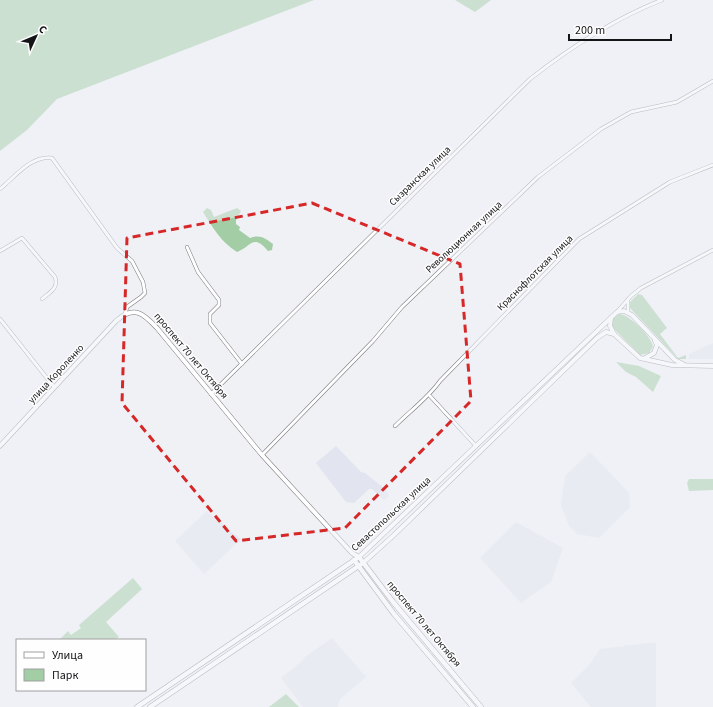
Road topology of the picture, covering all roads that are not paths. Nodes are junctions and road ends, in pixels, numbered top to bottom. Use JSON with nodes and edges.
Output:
{"nodes":[{"id":1,"x":662,"y":0,"type":"edge"},
{"id":2,"x":713,"y":81,"type":"edge"},
{"id":3,"x":713,"y":165,"type":"edge"},
{"id":4,"x":0,"y":189,"type":"edge"},
{"id":5,"x":187,"y":247,"type":"dead end"},
{"id":6,"x":713,"y":250,"type":"edge"},
{"id":7,"x":0,"y":251,"type":"edge"},
{"id":8,"x":42,"y":299,"type":"dead end"},
{"id":9,"x":628,"y":299,"type":"junction"},
{"id":10,"x":617,"y":312,"type":"junction"},
{"id":11,"x":628,"y":312,"type":"junction"},
{"id":12,"x":125,"y":314,"type":"junction"},
{"id":13,"x":612,"y":316,"type":"junction"},
{"id":14,"x":0,"y":319,"type":"edge"},
{"id":15,"x":614,"y":334,"type":"junction"},
{"id":16,"x":653,"y":338,"type":"junction"},
{"id":17,"x":640,"y":358,"type":"junction"},
{"id":18,"x":242,"y":364,"type":"junction"},
{"id":19,"x":683,"y":364,"type":"junction"},
{"id":20,"x":713,"y":366,"type":"edge"},
{"id":21,"x":54,"y":387,"type":"junction"},
{"id":22,"x":211,"y":394,"type":"junction"},
{"id":23,"x":430,"y":396,"type":"junction"},
{"id":24,"x":395,"y":426,"type":"dead end"},
{"id":25,"x":0,"y":446,"type":"edge"},
{"id":26,"x":476,"y":446,"type":"junction"},
{"id":27,"x":480,"y":451,"type":"junction"},
{"id":28,"x":262,"y":455,"type":"junction"},
{"id":29,"x":420,"y":500,"type":"junction"},
{"id":30,"x":425,"y":504,"type":"junction"},
{"id":31,"x":407,"y":512,"type":"junction"},
{"id":32,"x":412,"y":517,"type":"junction"},
{"id":33,"x":356,"y":558,"type":"junction"},
{"id":34,"x":363,"y":563,"type":"junction"},
{"id":35,"x":358,"y":566,"type":"junction"},
{"id":36,"x":420,"y":634,"type":"junction"},
{"id":37,"x":416,"y":640,"type":"junction"},
{"id":38,"x":451,"y":671,"type":"junction"},
{"id":39,"x":446,"y":675,"type":"junction"},
{"id":40,"x":137,"y":707,"type":"edge"},
{"id":41,"x":150,"y":707,"type":"edge"},
{"id":42,"x":474,"y":707,"type":"edge"},
{"id":43,"x":481,"y":707,"type":"edge"}],
"edges":[{"from":1,"to":18,"type":"street","name":"Сызранская улица"},
{"from":2,"to":28,"type":"street","name":"Революционная улица"},
{"from":3,"to":23,"type":"street","name":"Краснофлотская улица"},
{"from":4,"to":12,"type":"street"},
{"from":5,"to":18,"type":"street"},
{"from":6,"to":9,"type":"street"},
{"from":7,"to":8,"type":"street"},
{"from":9,"to":10,"type":"street"},
{"from":9,"to":11,"type":"street"},
{"from":10,"to":11,"type":"street"},
{"from":10,"to":13,"type":"street","name":"Севастопольская улица"},
{"from":11,"to":16,"type":"street"},
{"from":12,"to":21,"type":"street","name":"улица Короленко"},
{"from":12,"to":22,"type":"street","name":"проспект 70 лет Октября"},
{"from":13,"to":15,"type":"street"},
{"from":13,"to":26,"type":"street","name":"Севастопольская улица"},
{"from":14,"to":21,"type":"street"},
{"from":15,"to":17,"type":"street"},
{"from":15,"to":27,"type":"street","name":"Севастопольская улица"},
{"from":16,"to":17,"type":"street"},
{"from":16,"to":19,"type":"street"},
{"from":17,"to":19,"type":"street"},
{"from":18,"to":22,"type":"street","name":"Сызранская улица"},
{"from":19,"to":20,"type":"street"},
{"from":21,"to":25,"type":"street","name":"улица Короленко"},
{"from":22,"to":28,"type":"street","name":"проспект 70 лет Октября"},
{"from":23,"to":24,"type":"street","name":"Краснофлотская улица"},
{"from":23,"to":26,"type":"street"},
{"from":26,"to":27,"type":"street"},
{"from":26,"to":29,"type":"street","name":"Севастопольская улица"},
{"from":27,"to":30,"type":"street","name":"Севастопольская улица"},
{"from":28,"to":33,"type":"street","name":"проспект 70 лет Октября"},
{"from":29,"to":30,"type":"street"},
{"from":29,"to":31,"type":"street","name":"Севастопольская улица"},
{"from":30,"to":32,"type":"street","name":"Севастопольская улица"},
{"from":31,"to":32,"type":"street"},
{"from":31,"to":33,"type":"street","name":"Севастопольская улица"},
{"from":32,"to":34,"type":"street","name":"Севастопольская улица"},
{"from":33,"to":34,"type":"main road","name":"проспект 70 лет Октября"},
{"from":33,"to":35,"type":"main road","name":"проспект 70 лет Октября"},
{"from":33,"to":40,"type":"main road","name":"Севастопольская улица"},
{"from":34,"to":35,"type":"main road","name":"Севастопольская улица"},
{"from":34,"to":36,"type":"main road","name":"проспект 70 лет Октября"},
{"from":35,"to":37,"type":"main road","name":"проспект 70 лет Октября"},
{"from":35,"to":41,"type":"main road","name":"Севастопольская улица"},
{"from":36,"to":37,"type":"main road"},
{"from":36,"to":38,"type":"main road","name":"проспект 70 лет Октября"},
{"from":37,"to":39,"type":"main road","name":"проспект 70 лет Октября"},
{"from":38,"to":39,"type":"main road"},
{"from":38,"to":43,"type":"main road","name":"проспект 70 лет Октября"},
{"from":39,"to":42,"type":"main road","name":"проспект 70 лет Октября"}]}
